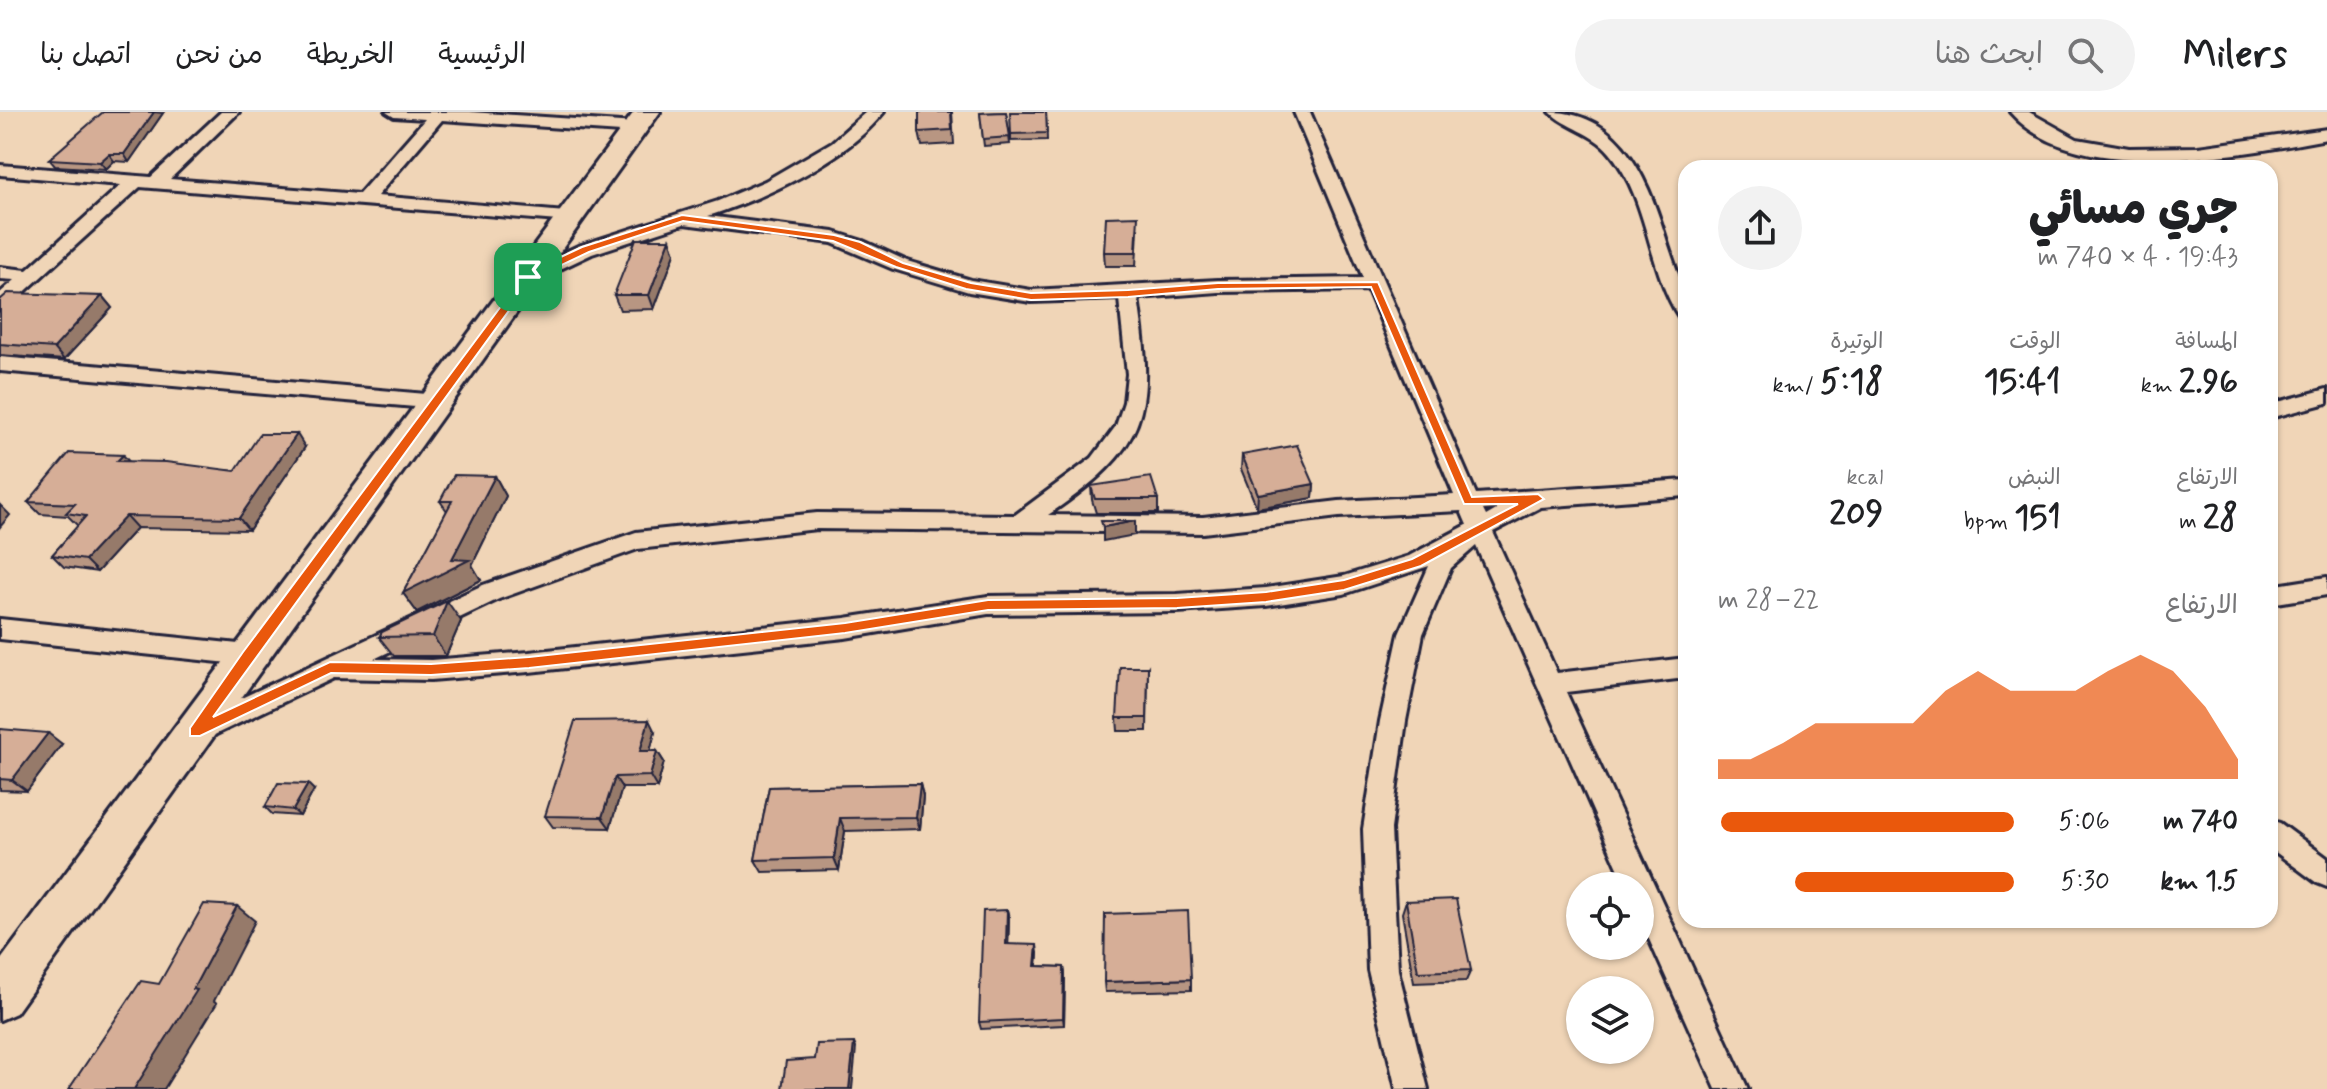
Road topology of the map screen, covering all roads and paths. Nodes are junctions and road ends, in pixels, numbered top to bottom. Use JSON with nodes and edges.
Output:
{"nodes":[{"id":1,"x":231,"y":112,"type":"edge"},
{"id":2,"x":394,"y":112,"type":"edge"},
{"id":3,"x":876,"y":112,"type":"edge"},
{"id":4,"x":1302,"y":112,"type":"edge"},
{"id":5,"x":1558,"y":112,"type":"edge"},
{"id":6,"x":2018,"y":112,"type":"edge"},
{"id":7,"x":437,"y":115,"type":"junction"},
{"id":8,"x":646,"y":116,"type":"edge"},
{"id":9,"x":2327,"y":134,"type":"edge"},
{"id":10,"x":2243,"y":149,"type":"junction"},
{"id":11,"x":2236,"y":160,"type":"edge"},
{"id":12,"x":0,"y":170,"type":"edge"},
{"id":13,"x":145,"y":182,"type":"junction"},
{"id":14,"x":364,"y":200,"type":"junction"},
{"id":15,"x":571,"y":217,"type":"junction"},
{"id":16,"x":682,"y":218,"type":"junction"},
{"id":17,"x":1676,"y":262,"type":"edge"},
{"id":18,"x":0,"y":273,"type":"edge"},
{"id":19,"x":31,"y":276,"type":"junction"},
{"id":20,"x":528,"y":277,"type":"junction"},
{"id":21,"x":1375,"y":284,"type":"junction"},
{"id":22,"x":1128,"y":293,"type":"junction"},
{"id":23,"x":1678,"y":299,"type":"edge"},
{"id":24,"x":0,"y":304,"type":"edge"},
{"id":25,"x":0,"y":364,"type":"edge"},
{"id":26,"x":2327,"y":396,"type":"edge"},
{"id":27,"x":438,"y":402,"type":"junction"},
{"id":28,"x":2278,"y":409,"type":"edge"},
{"id":29,"x":1678,"y":489,"type":"edge"},
{"id":30,"x":1538,"y":499,"type":"junction"},
{"id":31,"x":1468,"y":501,"type":"junction"},
{"id":32,"x":1019,"y":523,"type":"junction"},
{"id":33,"x":1480,"y":529,"type":"junction"},
{"id":34,"x":2327,"y":586,"type":"edge"},
{"id":35,"x":2278,"y":594,"type":"edge"},
{"id":36,"x":0,"y":629,"type":"edge"},
{"id":37,"x":248,"y":655,"type":"junction"},
{"id":38,"x":330,"y":668,"type":"junction"},
{"id":39,"x":1678,"y":669,"type":"edge"},
{"id":40,"x":1548,"y":684,"type":"junction"},
{"id":41,"x":195,"y":732,"type":"junction"},
{"id":42,"x":2278,"y":838,"type":"edge"},
{"id":43,"x":1634,"y":872,"type":"edge"},
{"id":44,"x":2327,"y":874,"type":"edge"},
{"id":45,"x":1654,"y":917,"type":"edge"},
{"id":46,"x":0,"y":998,"type":"edge"},
{"id":47,"x":1412,"y":1089,"type":"edge"},
{"id":48,"x":1732,"y":1089,"type":"edge"}],
"edges":[{"from":1,"to":13,"type":"street"},
{"from":2,"to":7,"type":"street"},
{"from":3,"to":16,"type":"street"},
{"from":4,"to":21,"type":"street"},
{"from":5,"to":17,"type":"street"},
{"from":6,"to":10,"type":"street"},
{"from":7,"to":8,"type":"street"},
{"from":7,"to":14,"type":"street"},
{"from":8,"to":15,"type":"street"},
{"from":9,"to":10,"type":"street"},
{"from":10,"to":11,"type":"street"},
{"from":12,"to":13,"type":"street"},
{"from":13,"to":14,"type":"street"},
{"from":13,"to":19,"type":"street"},
{"from":14,"to":15,"type":"street"},
{"from":15,"to":20,"type":"street"},
{"from":16,"to":20,"type":"street"},
{"from":16,"to":22,"type":"street"},
{"from":17,"to":23,"type":"street"},
{"from":18,"to":19,"type":"street"},
{"from":19,"to":24,"type":"street"},
{"from":20,"to":27,"type":"street"},
{"from":21,"to":22,"type":"street"},
{"from":21,"to":31,"type":"street"},
{"from":22,"to":32,"type":"street"},
{"from":25,"to":27,"type":"street"},
{"from":26,"to":28,"type":"street"},
{"from":27,"to":37,"type":"street"},
{"from":29,"to":30,"type":"street"},
{"from":30,"to":31,"type":"street"},
{"from":30,"to":33,"type":"street"},
{"from":31,"to":32,"type":"street"},
{"from":31,"to":33,"type":"street"},
{"from":32,"to":38,"type":"street"},
{"from":33,"to":38,"type":"street"},
{"from":33,"to":40,"type":"street"},
{"from":33,"to":47,"type":"street"},
{"from":34,"to":35,"type":"street"},
{"from":36,"to":37,"type":"street"},
{"from":37,"to":41,"type":"street"},
{"from":38,"to":41,"type":"street"},
{"from":39,"to":40,"type":"street"},
{"from":40,"to":43,"type":"street"},
{"from":41,"to":46,"type":"street"},
{"from":42,"to":44,"type":"street"},
{"from":45,"to":48,"type":"street"}]}
